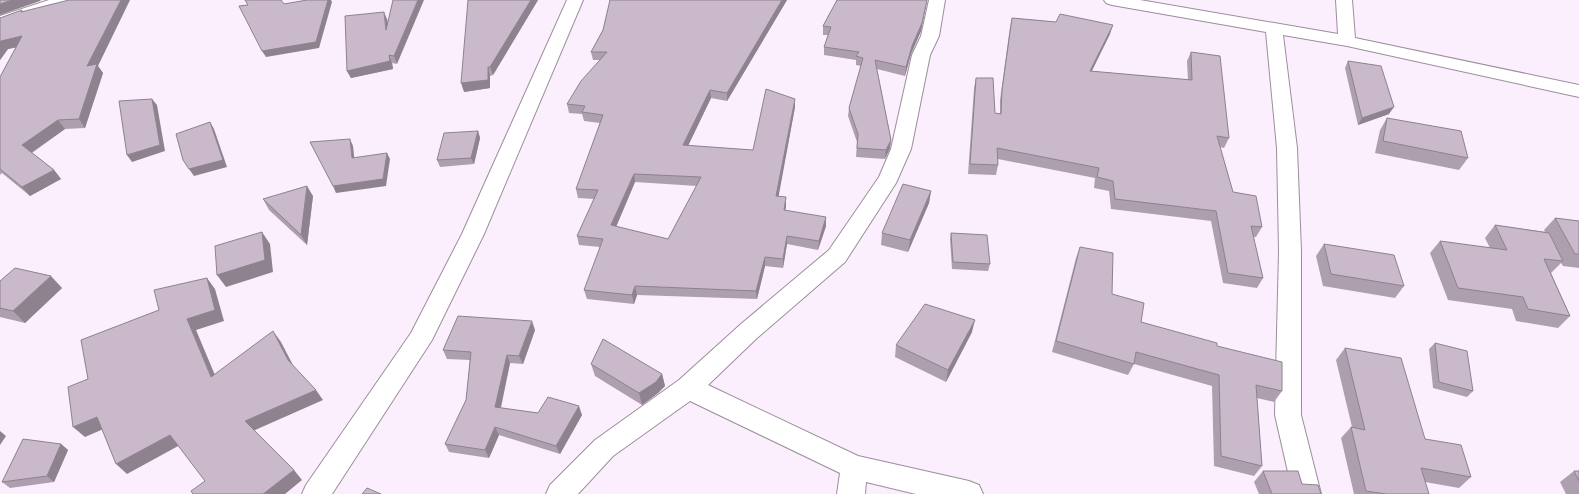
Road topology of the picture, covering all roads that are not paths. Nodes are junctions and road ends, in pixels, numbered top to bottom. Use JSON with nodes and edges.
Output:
{"nodes":[{"id":1,"x":65,"y":0,"type":"edge"},
{"id":2,"x":575,"y":0,"type":"edge"},
{"id":3,"x":936,"y":0,"type":"edge"},
{"id":4,"x":1112,"y":0,"type":"edge"},
{"id":5,"x":1344,"y":0,"type":"edge"},
{"id":6,"x":1136,"y":2,"type":"edge"},
{"id":7,"x":0,"y":22,"type":"edge"},
{"id":8,"x":1274,"y":28,"type":"junction"},
{"id":9,"x":1347,"y":41,"type":"junction"},
{"id":10,"x":1579,"y":91,"type":"edge"},
{"id":11,"x":688,"y":388,"type":"junction"},
{"id":12,"x":854,"y":467,"type":"junction"},
{"id":13,"x":316,"y":494,"type":"edge"},
{"id":14,"x":560,"y":494,"type":"edge"},
{"id":15,"x":851,"y":494,"type":"edge"},
{"id":16,"x":969,"y":494,"type":"edge"},
{"id":17,"x":1307,"y":494,"type":"edge"}],
"edges":[{"from":1,"to":7,"type":"street"},
{"from":2,"to":13,"type":"street"},
{"from":3,"to":11,"type":"street"},
{"from":4,"to":6,"type":"street"},
{"from":5,"to":9,"type":"street"},
{"from":6,"to":8,"type":"street"},
{"from":8,"to":9,"type":"street"},
{"from":8,"to":17,"type":"street"},
{"from":9,"to":10,"type":"street"},
{"from":11,"to":12,"type":"street"},
{"from":11,"to":14,"type":"street"},
{"from":12,"to":15,"type":"street"},
{"from":12,"to":16,"type":"street"}]}
